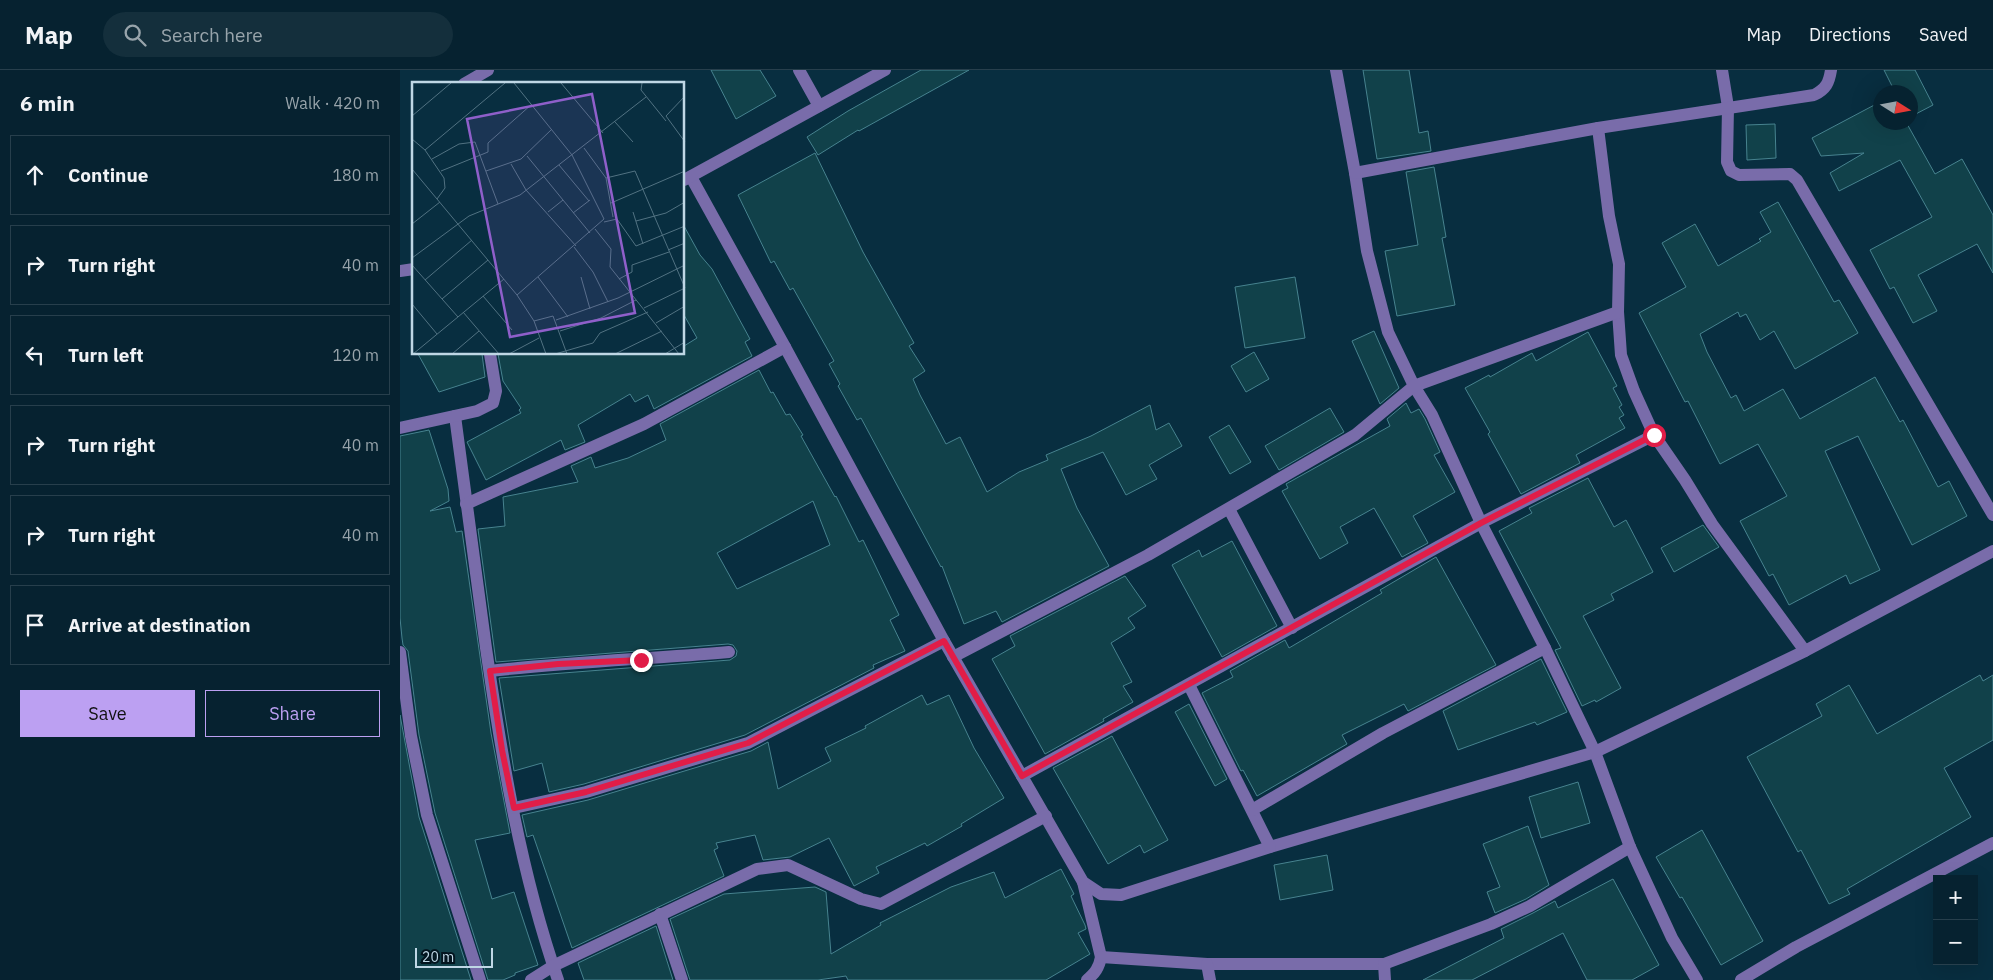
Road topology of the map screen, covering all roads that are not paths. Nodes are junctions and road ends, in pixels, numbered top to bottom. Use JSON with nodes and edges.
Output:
{"nodes":[{"id":1,"x":488,"y":70,"type":"edge"},
{"id":2,"x":799,"y":70,"type":"edge"},
{"id":3,"x":885,"y":70,"type":"edge"},
{"id":4,"x":1336,"y":70,"type":"edge"},
{"id":5,"x":1722,"y":70,"type":"edge"},
{"id":6,"x":1831,"y":70,"type":"edge"},
{"id":7,"x":467,"y":82,"type":"edge"},
{"id":8,"x":819,"y":106,"type":"junction"},
{"id":9,"x":1728,"y":108,"type":"junction"},
{"id":10,"x":1598,"y":128,"type":"junction"},
{"id":11,"x":1355,"y":172,"type":"junction"},
{"id":12,"x":687,"y":179,"type":"edge"},
{"id":13,"x":1618,"y":312,"type":"junction"},
{"id":14,"x":785,"y":347,"type":"junction"},
{"id":15,"x":490,"y":355,"type":"edge"},
{"id":16,"x":1414,"y":386,"type":"junction"},
{"id":17,"x":456,"y":416,"type":"junction"},
{"id":18,"x":400,"y":428,"type":"edge"},
{"id":19,"x":1654,"y":435,"type":"junction"},
{"id":20,"x":466,"y":504,"type":"junction"},
{"id":21,"x":1229,"y":509,"type":"junction"},
{"id":22,"x":1993,"y":515,"type":"edge"},
{"id":23,"x":1481,"y":523,"type":"junction"},
{"id":24,"x":1993,"y":551,"type":"edge"},
{"id":25,"x":1292,"y":628,"type":"junction"},
{"id":26,"x":944,"y":641,"type":"junction"},
{"id":27,"x":1545,"y":648,"type":"junction"},
{"id":28,"x":1805,"y":651,"type":"junction"},
{"id":29,"x":400,"y":652,"type":"edge"},
{"id":30,"x":729,"y":652,"type":"dead end"},
{"id":31,"x":953,"y":657,"type":"junction"},
{"id":32,"x":490,"y":671,"type":"junction"},
{"id":33,"x":1189,"y":685,"type":"junction"},
{"id":34,"x":1595,"y":752,"type":"junction"},
{"id":35,"x":1022,"y":776,"type":"junction"},
{"id":36,"x":514,"y":808,"type":"junction"},
{"id":37,"x":1252,"y":810,"type":"junction"},
{"id":38,"x":1046,"y":816,"type":"junction"},
{"id":39,"x":1993,"y":843,"type":"edge"},
{"id":40,"x":1270,"y":847,"type":"junction"},
{"id":41,"x":1630,"y":847,"type":"junction"},
{"id":42,"x":1083,"y":882,"type":"junction"},
{"id":43,"x":660,"y":914,"type":"junction"},
{"id":44,"x":1100,"y":957,"type":"junction"},
{"id":45,"x":1207,"y":964,"type":"junction"},
{"id":46,"x":1384,"y":964,"type":"junction"},
{"id":47,"x":553,"y":966,"type":"junction"},
{"id":48,"x":480,"y":980,"type":"edge"},
{"id":49,"x":531,"y":980,"type":"edge"},
{"id":50,"x":558,"y":980,"type":"edge"},
{"id":51,"x":682,"y":980,"type":"edge"},
{"id":52,"x":1087,"y":980,"type":"edge"},
{"id":53,"x":1210,"y":980,"type":"edge"},
{"id":54,"x":1385,"y":980,"type":"edge"},
{"id":55,"x":1696,"y":980,"type":"edge"},
{"id":56,"x":1741,"y":980,"type":"edge"}],
"edges":[{"from":1,"to":7,"type":"street"},
{"from":2,"to":8,"type":"street"},
{"from":3,"to":8,"type":"street"},
{"from":4,"to":11,"type":"street"},
{"from":5,"to":9,"type":"street"},
{"from":6,"to":9,"type":"street"},
{"from":8,"to":12,"type":"street"},
{"from":9,"to":10,"type":"street"},
{"from":9,"to":22,"type":"street"},
{"from":10,"to":11,"type":"street"},
{"from":10,"to":13,"type":"street"},
{"from":11,"to":16,"type":"street"},
{"from":12,"to":14,"type":"street"},
{"from":13,"to":16,"type":"street"},
{"from":13,"to":19,"type":"street"},
{"from":14,"to":20,"type":"street"},
{"from":14,"to":26,"type":"street"},
{"from":15,"to":17,"type":"street"},
{"from":16,"to":21,"type":"street"},
{"from":16,"to":23,"type":"street"},
{"from":17,"to":18,"type":"street"},
{"from":17,"to":20,"type":"street"},
{"from":19,"to":23,"type":"street"},
{"from":19,"to":28,"type":"street"},
{"from":20,"to":32,"type":"street"},
{"from":21,"to":25,"type":"street"},
{"from":21,"to":31,"type":"street"},
{"from":23,"to":25,"type":"street"},
{"from":23,"to":27,"type":"street"},
{"from":24,"to":28,"type":"street"},
{"from":25,"to":33,"type":"street"},
{"from":26,"to":31,"type":"street"},
{"from":26,"to":36,"type":"street"},
{"from":27,"to":34,"type":"street"},
{"from":27,"to":37,"type":"street"},
{"from":28,"to":34,"type":"street"},
{"from":29,"to":48,"type":"street"},
{"from":30,"to":32,"type":"street"},
{"from":31,"to":35,"type":"street"},
{"from":32,"to":36,"type":"street"},
{"from":33,"to":35,"type":"street"},
{"from":33,"to":37,"type":"street"},
{"from":34,"to":40,"type":"street"},
{"from":34,"to":41,"type":"street"},
{"from":35,"to":38,"type":"street"},
{"from":36,"to":47,"type":"street"},
{"from":37,"to":40,"type":"street"},
{"from":38,"to":42,"type":"street"},
{"from":38,"to":43,"type":"street"},
{"from":39,"to":56,"type":"street"},
{"from":40,"to":42,"type":"street"},
{"from":41,"to":46,"type":"street"},
{"from":41,"to":55,"type":"street"},
{"from":42,"to":44,"type":"street"},
{"from":43,"to":47,"type":"street"},
{"from":43,"to":51,"type":"street"},
{"from":44,"to":45,"type":"street"},
{"from":44,"to":52,"type":"street"},
{"from":45,"to":46,"type":"street"},
{"from":45,"to":53,"type":"street"},
{"from":46,"to":54,"type":"street"},
{"from":47,"to":49,"type":"street"},
{"from":47,"to":50,"type":"street"}]}
